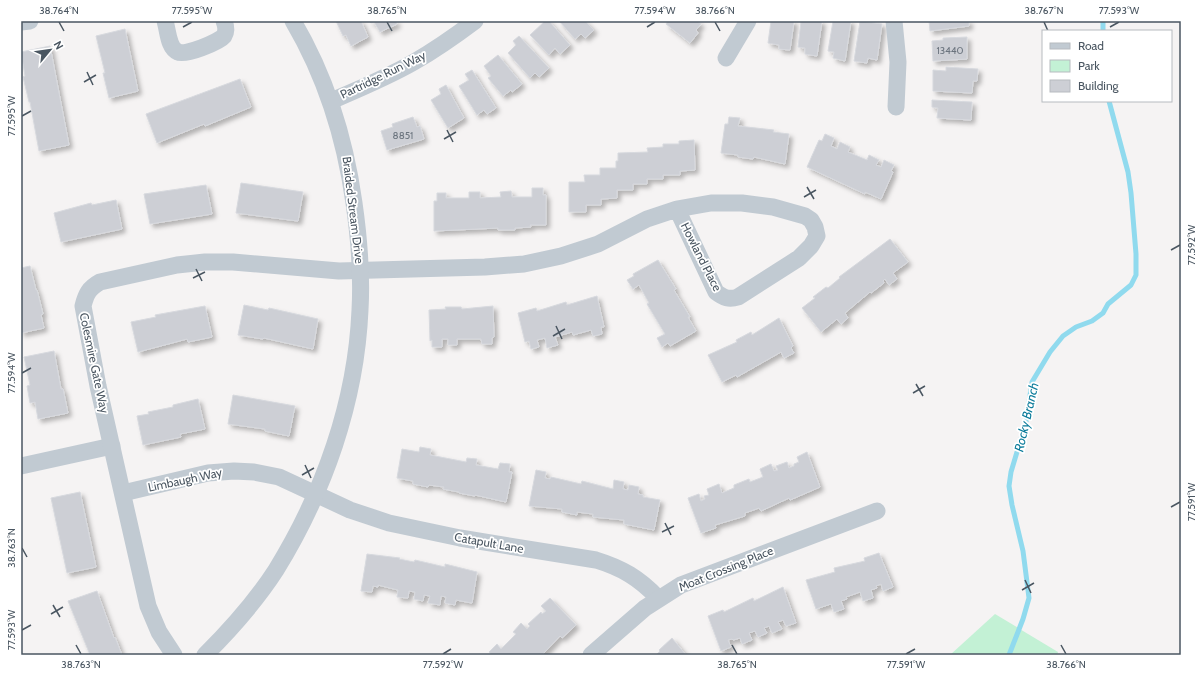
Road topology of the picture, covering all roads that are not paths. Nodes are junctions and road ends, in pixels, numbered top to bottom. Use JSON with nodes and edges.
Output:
{"nodes":[{"id":1,"x":30,"y":21,"type":"edge"},
{"id":2,"x":165,"y":21,"type":"edge"},
{"id":3,"x":224,"y":21,"type":"edge"},
{"id":4,"x":293,"y":21,"type":"edge"},
{"id":5,"x":475,"y":21,"type":"edge"},
{"id":6,"x":748,"y":21,"type":"edge"},
{"id":7,"x":894,"y":21,"type":"edge"},
{"id":8,"x":21,"y":22,"type":"edge"},
{"id":9,"x":726,"y":58,"type":"dead end"},
{"id":10,"x":331,"y":101,"type":"junction"},
{"id":11,"x":896,"y":107,"type":"dead end"},
{"id":12,"x":677,"y":209,"type":"junction"},
{"id":13,"x":361,"y":270,"type":"junction"},
{"id":14,"x":112,"y":446,"type":"junction"},
{"id":15,"x":21,"y":466,"type":"edge"},
{"id":16,"x":123,"y":493,"type":"junction"},
{"id":17,"x":315,"y":494,"type":"junction"},
{"id":18,"x":877,"y":511,"type":"dead end"},
{"id":19,"x":658,"y":598,"type":"junction"},
{"id":20,"x":174,"y":655,"type":"edge"},
{"id":21,"x":205,"y":655,"type":"edge"},
{"id":22,"x":591,"y":655,"type":"edge"}],
"edges":[{"from":1,"to":8,"type":"street"},
{"from":2,"to":3,"type":"street"},
{"from":4,"to":10,"type":"street","name":"Braided Stream Drive"},
{"from":5,"to":10,"type":"street","name":"Partridge Run Way"},
{"from":6,"to":9,"type":"street"},
{"from":7,"to":11,"type":"street"},
{"from":10,"to":13,"type":"street","name":"Braided Stream Drive"},
{"from":12,"to":12,"type":"street","name":"Howland Place"},
{"from":12,"to":13,"type":"street","name":"Howland Place"},
{"from":13,"to":14,"type":"street","name":"Colesmire Gate Way"},
{"from":13,"to":17,"type":"street","name":"Braided Stream Drive"},
{"from":14,"to":15,"type":"street"},
{"from":14,"to":16,"type":"street","name":"Colesmire Gate Way"},
{"from":16,"to":17,"type":"street","name":"Limbaugh Way"},
{"from":16,"to":20,"type":"street","name":"Colesmire Gate Way"},
{"from":17,"to":19,"type":"street","name":"Catapult Lane"},
{"from":17,"to":21,"type":"street","name":"Braided Stream Drive"},
{"from":18,"to":19,"type":"street","name":"Moat Crossing Place"},
{"from":19,"to":22,"type":"street","name":"Moat Crossing Place"}]}
